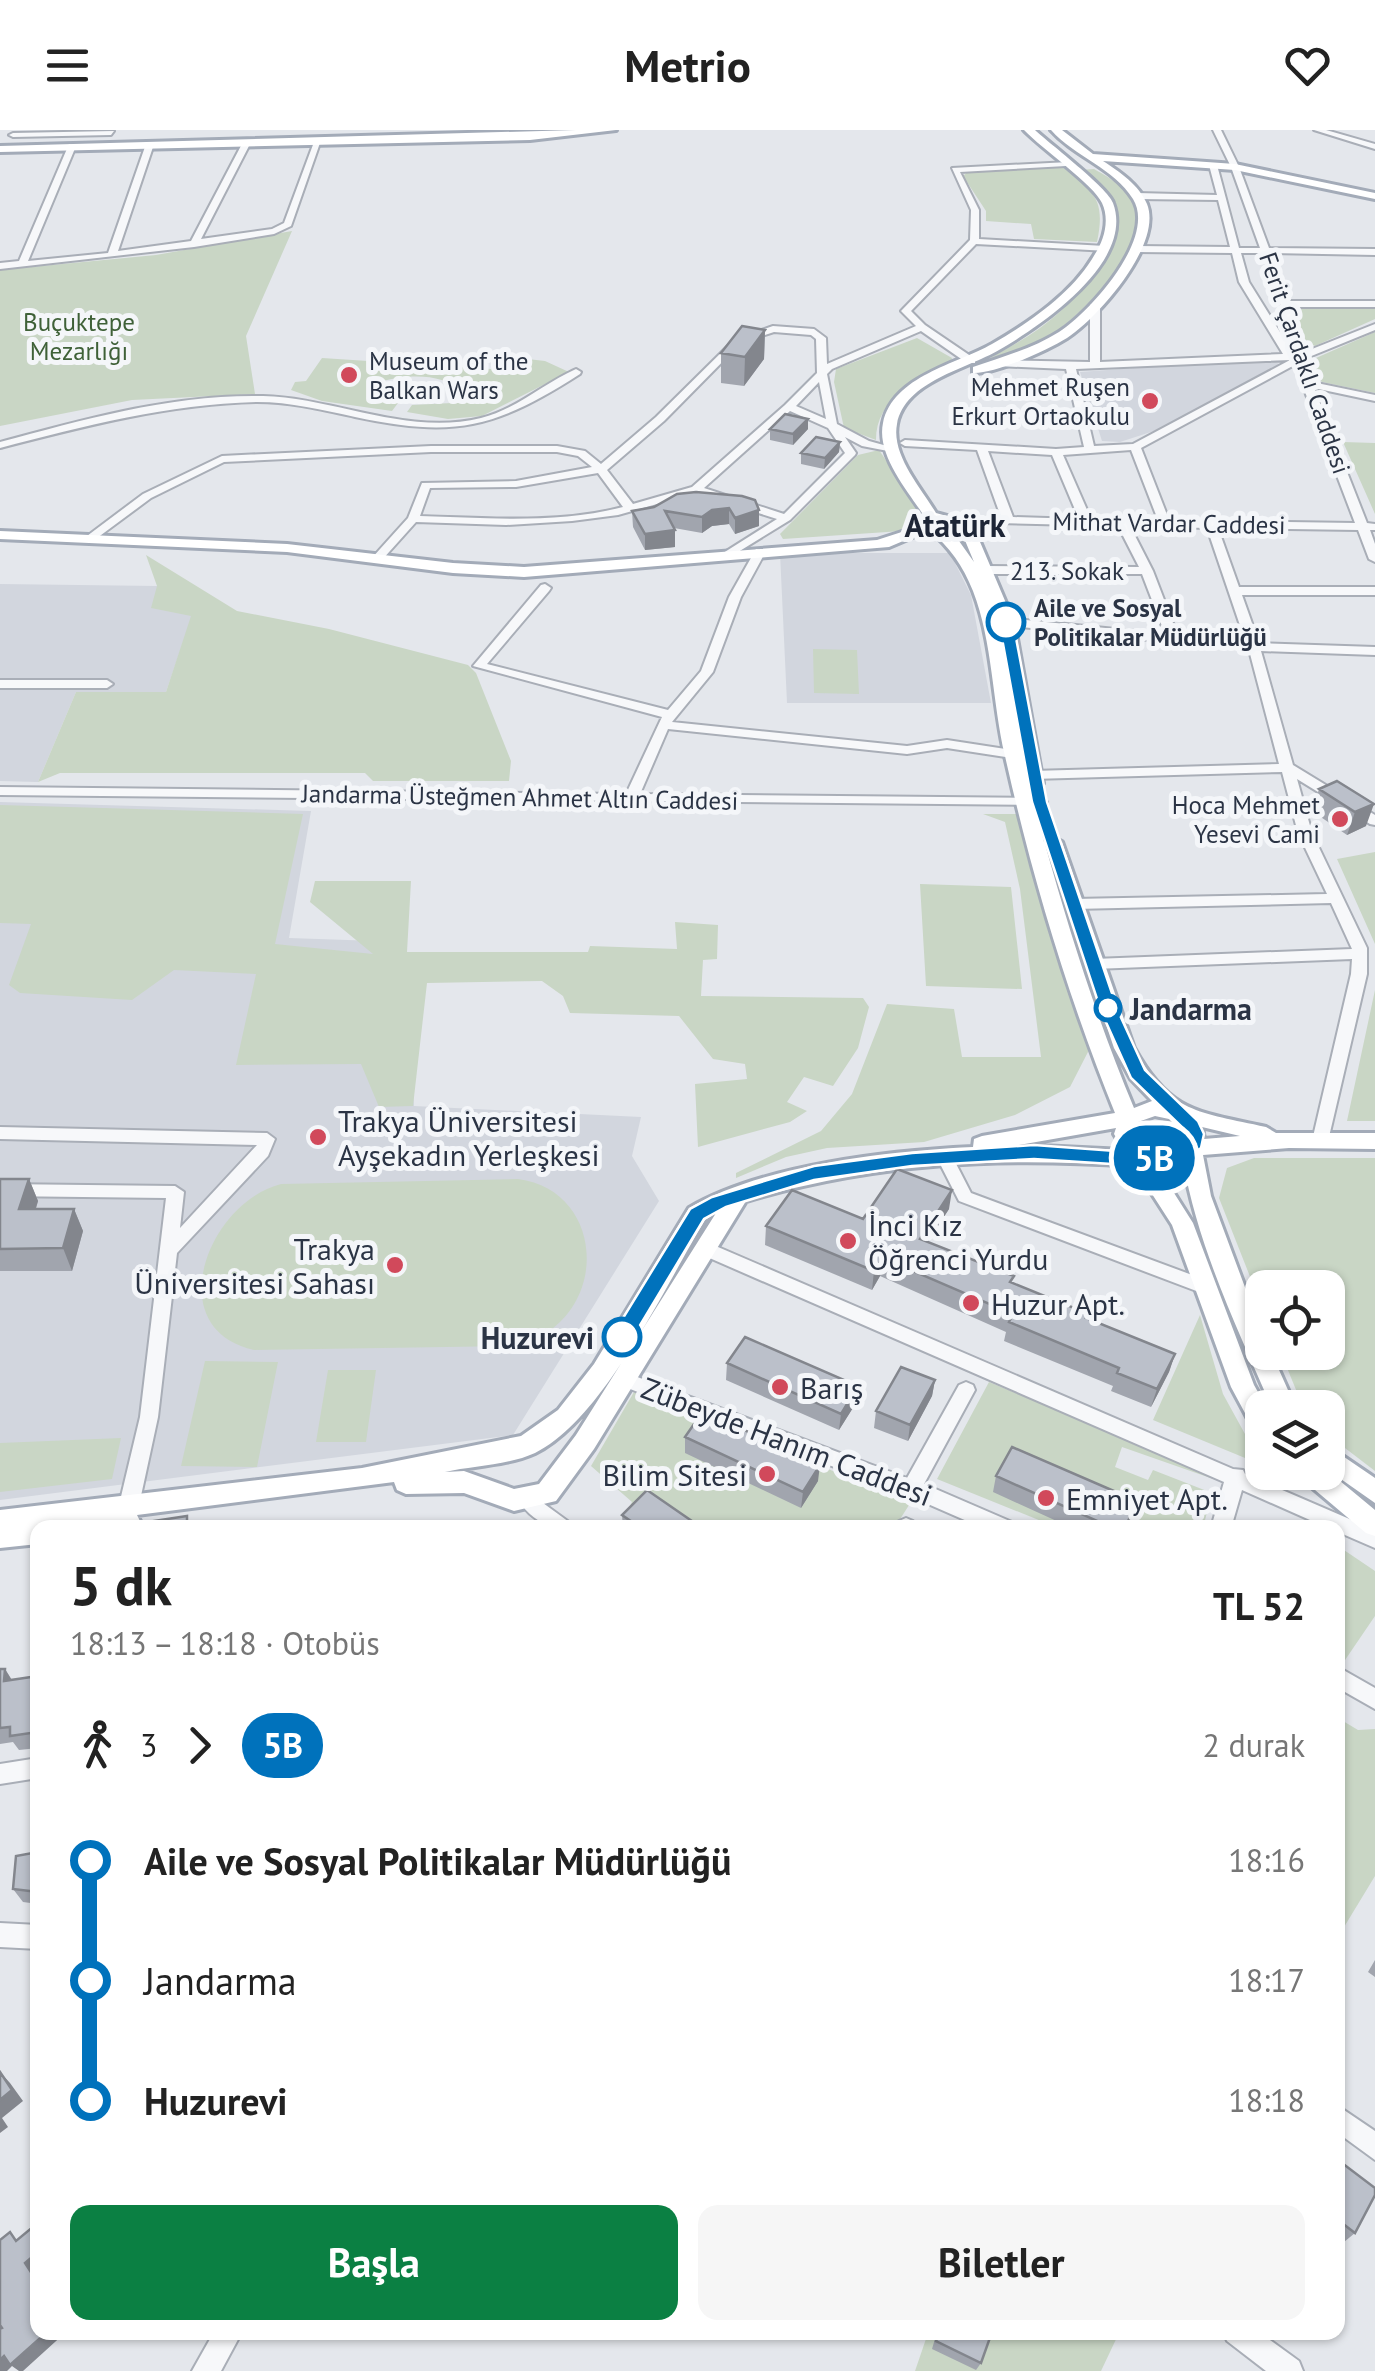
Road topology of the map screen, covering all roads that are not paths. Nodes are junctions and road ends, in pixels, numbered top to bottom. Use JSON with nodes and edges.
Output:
{"nodes":[{"id":1,"x":588,"y":130,"type":"edge"},
{"id":2,"x":610,"y":130,"type":"edge"},
{"id":3,"x":1028,"y":130,"type":"edge"},
{"id":4,"x":1056,"y":130,"type":"edge"},
{"id":5,"x":1217,"y":130,"type":"edge"},
{"id":6,"x":1318,"y":130,"type":"edge"},
{"id":7,"x":1371,"y":130,"type":"edge"},
{"id":8,"x":492,"y":133,"type":"edge"},
{"id":9,"x":400,"y":134,"type":"edge"},
{"id":10,"x":110,"y":135,"type":"edge"},
{"id":11,"x":248,"y":137,"type":"edge"},
{"id":12,"x":320,"y":137,"type":"edge"},
{"id":13,"x":156,"y":138,"type":"edge"},
{"id":14,"x":8,"y":141,"type":"edge"},
{"id":15,"x":72,"y":146,"type":"junction"},
{"id":16,"x":1375,"y":147,"type":"edge"},
{"id":17,"x":1082,"y":154,"type":"junction"},
{"id":18,"x":1146,"y":162,"type":"junction"},
{"id":19,"x":1066,"y":164,"type":"junction"},
{"id":20,"x":1125,"y":164,"type":"junction"},
{"id":21,"x":1100,"y":165,"type":"junction"},
{"id":22,"x":1213,"y":165,"type":"junction"},
{"id":23,"x":1235,"y":167,"type":"junction"},
{"id":24,"x":1118,"y":178,"type":"junction"},
{"id":25,"x":1137,"y":196,"type":"junction"},
{"id":26,"x":1375,"y":196,"type":"edge"},
{"id":27,"x":1223,"y":198,"type":"junction"},
{"id":28,"x":974,"y":241,"type":"junction"},
{"id":29,"x":194,"y":244,"type":"junction"},
{"id":30,"x":1105,"y":248,"type":"junction"},
{"id":31,"x":1138,"y":249,"type":"junction"},
{"id":32,"x":1239,"y":250,"type":"junction"},
{"id":33,"x":1266,"y":250,"type":"junction"},
{"id":34,"x":1375,"y":252,"type":"edge"},
{"id":35,"x":112,"y":255,"type":"junction"},
{"id":36,"x":22,"y":264,"type":"junction"},
{"id":37,"x":0,"y":266,"type":"edge"},
{"id":38,"x":1284,"y":304,"type":"junction"},
{"id":39,"x":1375,"y":304,"type":"edge"},
{"id":40,"x":1094,"y":305,"type":"junction"},
{"id":41,"x":922,"y":327,"type":"junction"},
{"id":42,"x":1375,"y":327,"type":"edge"},
{"id":43,"x":1289,"y":355,"type":"junction"},
{"id":44,"x":1304,"y":356,"type":"junction"},
{"id":45,"x":971,"y":361,"type":"junction"},
{"id":46,"x":997,"y":363,"type":"junction"},
{"id":47,"x":1095,"y":365,"type":"junction"},
{"id":48,"x":1070,"y":366,"type":"junction"},
{"id":49,"x":576,"y":372,"type":"dead end"},
{"id":50,"x":822,"y":373,"type":"junction"},
{"id":51,"x":1307,"y":384,"type":"junction"},
{"id":52,"x":1375,"y":398,"type":"edge"},
{"id":53,"x":789,"y":407,"type":"junction"},
{"id":54,"x":832,"y":426,"type":"junction"},
{"id":55,"x":896,"y":444,"type":"junction"},
{"id":56,"x":0,"y":445,"type":"edge"},
{"id":57,"x":1135,"y":446,"type":"junction"},
{"id":58,"x":981,"y":448,"type":"junction"},
{"id":59,"x":431,"y":449,"type":"junction"},
{"id":60,"x":1090,"y":451,"type":"junction"},
{"id":61,"x":1056,"y":452,"type":"junction"},
{"id":62,"x":601,"y":469,"type":"junction"},
{"id":63,"x":426,"y":485,"type":"junction"},
{"id":64,"x":696,"y":489,"type":"junction"},
{"id":65,"x":630,"y":508,"type":"junction"},
{"id":66,"x":786,"y":518,"type":"junction"},
{"id":67,"x":413,"y":519,"type":"junction"},
{"id":68,"x":1008,"y":520,"type":"junction"},
{"id":69,"x":960,"y":521,"type":"junction"},
{"id":70,"x":1086,"y":521,"type":"junction"},
{"id":71,"x":1122,"y":522,"type":"junction"},
{"id":72,"x":1164,"y":522,"type":"junction"},
{"id":73,"x":1211,"y":524,"type":"junction"},
{"id":74,"x":938,"y":526,"type":"junction"},
{"id":75,"x":1370,"y":527,"type":"edge"},
{"id":76,"x":0,"y":535,"type":"edge"},
{"id":77,"x":89,"y":538,"type":"junction"},
{"id":78,"x":884,"y":542,"type":"junction"},
{"id":79,"x":956,"y":546,"type":"junction"},
{"id":80,"x":760,"y":552,"type":"junction"},
{"id":81,"x":726,"y":555,"type":"junction"},
{"id":82,"x":377,"y":558,"type":"junction"},
{"id":83,"x":1375,"y":559,"type":"edge"},
{"id":84,"x":986,"y":570,"type":"junction"},
{"id":85,"x":1147,"y":572,"type":"junction"},
{"id":86,"x":545,"y":588,"type":"dead end"},
{"id":87,"x":1234,"y":590,"type":"junction"},
{"id":88,"x":1375,"y":591,"type":"edge"},
{"id":89,"x":1006,"y":622,"type":"junction"},
{"id":90,"x":1173,"y":639,"type":"junction"},
{"id":91,"x":1254,"y":647,"type":"junction"},
{"id":92,"x":1375,"y":650,"type":"edge"},
{"id":93,"x":0,"y":684,"type":"edge"},
{"id":94,"x":107,"y":684,"type":"dead end"},
{"id":95,"x":666,"y":720,"type":"junction"},
{"id":96,"x":1012,"y":754,"type":"junction"},
{"id":97,"x":1289,"y":768,"type":"junction"},
{"id":98,"x":1032,"y":775,"type":"junction"},
{"id":99,"x":0,"y":791,"type":"edge"},
{"id":100,"x":631,"y":798,"type":"junction"},
{"id":101,"x":1033,"y":802,"type":"junction"},
{"id":102,"x":1375,"y":821,"type":"edge"},
{"id":103,"x":1335,"y":898,"type":"junction"},
{"id":104,"x":1074,"y":904,"type":"junction"},
{"id":105,"x":1360,"y":954,"type":"junction"},
{"id":106,"x":1094,"y":964,"type":"junction"},
{"id":107,"x":1176,"y":1113,"type":"junction"},
{"id":108,"x":1128,"y":1118,"type":"junction"},
{"id":109,"x":0,"y":1133,"type":"edge"},
{"id":110,"x":1289,"y":1140,"type":"junction"},
{"id":111,"x":1320,"y":1141,"type":"junction"},
{"id":112,"x":1375,"y":1141,"type":"edge"},
{"id":113,"x":1191,"y":1148,"type":"junction"},
{"id":114,"x":944,"y":1156,"type":"junction"},
{"id":115,"x":1143,"y":1159,"type":"junction"},
{"id":116,"x":0,"y":1190,"type":"edge"},
{"id":117,"x":736,"y":1200,"type":"junction"},
{"id":118,"x":704,"y":1248,"type":"junction"},
{"id":119,"x":169,"y":1251,"type":"junction"},
{"id":120,"x":1205,"y":1287,"type":"junction"},
{"id":121,"x":613,"y":1375,"type":"junction"},
{"id":122,"x":966,"y":1390,"type":"dead end"},
{"id":123,"x":1276,"y":1390,"type":"edge"},
{"id":124,"x":1245,"y":1392,"type":"edge"},
{"id":125,"x":502,"y":1452,"type":"junction"},
{"id":126,"x":1345,"y":1469,"type":"edge"},
{"id":127,"x":1236,"y":1476,"type":"junction"},
{"id":128,"x":912,"y":1488,"type":"junction"},
{"id":129,"x":1333,"y":1490,"type":"edge"},
{"id":130,"x":491,"y":1491,"type":"junction"},
{"id":131,"x":1375,"y":1492,"type":"edge"},
{"id":132,"x":528,"y":1500,"type":"junction"},
{"id":133,"x":127,"y":1518,"type":"edge"},
{"id":134,"x":30,"y":1520,"type":"edge"},
{"id":135,"x":42,"y":1520,"type":"edge"},
{"id":136,"x":552,"y":1520,"type":"edge"},
{"id":137,"x":986,"y":1520,"type":"edge"},
{"id":138,"x":1222,"y":1520,"type":"edge"},
{"id":139,"x":1333,"y":1520,"type":"edge"},
{"id":140,"x":0,"y":1521,"type":"edge"},
{"id":141,"x":1345,"y":1525,"type":"edge"},
{"id":142,"x":1375,"y":1525,"type":"edge"},
{"id":143,"x":30,"y":1533,"type":"edge"},
{"id":144,"x":0,"y":1538,"type":"edge"},
{"id":145,"x":1375,"y":1539,"type":"edge"},
{"id":146,"x":1345,"y":1680,"type":"edge"},
{"id":147,"x":1375,"y":1699,"type":"edge"},
{"id":148,"x":30,"y":1769,"type":"edge"},
{"id":149,"x":0,"y":1774,"type":"edge"},
{"id":150,"x":0,"y":1935,"type":"edge"},
{"id":151,"x":30,"y":1937,"type":"edge"},
{"id":152,"x":1345,"y":2123,"type":"edge"},
{"id":153,"x":1375,"y":2147,"type":"edge"},
{"id":154,"x":224,"y":2340,"type":"edge"},
{"id":155,"x":1247,"y":2340,"type":"edge"},
{"id":156,"x":206,"y":2371,"type":"edge"},
{"id":157,"x":1289,"y":2371,"type":"edge"}],
"edges":[{"from":1,"to":8,"type":"main road"},
{"from":2,"to":12,"type":"main road"},
{"from":3,"to":19,"type":"main road"},
{"from":4,"to":17,"type":"main road"},
{"from":5,"to":23,"type":"street","name":"Ferit Çardaklı Caddesi"},
{"from":6,"to":16,"type":"street"},
{"from":7,"to":16,"type":"street"},
{"from":8,"to":9,"type":"main road"},
{"from":9,"to":12,"type":"main road"},
{"from":10,"to":13,"type":"main road"},
{"from":10,"to":14,"type":"main road"},
{"from":11,"to":12,"type":"main road"},
{"from":11,"to":13,"type":"main road"},
{"from":11,"to":29,"type":"street"},
{"from":12,"to":29,"type":"street"},
{"from":13,"to":15,"type":"main road"},
{"from":13,"to":35,"type":"street"},
{"from":14,"to":15,"type":"main road"},
{"from":15,"to":36,"type":"street"},
{"from":17,"to":18,"type":"main road"},
{"from":17,"to":19,"type":"main road"},
{"from":17,"to":21,"type":"main road"},
{"from":18,"to":20,"type":"main road"},
{"from":18,"to":22,"type":"main road"},
{"from":19,"to":21,"type":"main road"},
{"from":19,"to":28,"type":"street"},
{"from":19,"to":30,"type":"main road"},
{"from":20,"to":21,"type":"main road"},
{"from":20,"to":24,"type":"main road"},
{"from":21,"to":24,"type":"main road"},
{"from":22,"to":23,"type":"main road"},
{"from":22,"to":27,"type":"street"},
{"from":23,"to":26,"type":"main road"},
{"from":23,"to":33,"type":"street","name":"Ferit Çardaklı Caddesi"},
{"from":24,"to":25,"type":"main road"},
{"from":25,"to":27,"type":"street"},
{"from":25,"to":31,"type":"main road"},
{"from":27,"to":32,"type":"street"},
{"from":28,"to":30,"type":"street"},
{"from":28,"to":41,"type":"street"},
{"from":29,"to":35,"type":"street"},
{"from":30,"to":45,"type":"main road"},
{"from":31,"to":32,"type":"street"},
{"from":31,"to":40,"type":"main road"},
{"from":32,"to":33,"type":"street"},
{"from":32,"to":43,"type":"street"},
{"from":33,"to":34,"type":"street"},
{"from":33,"to":38,"type":"street","name":"Ferit Çardaklı Caddesi"},
{"from":35,"to":36,"type":"street"},
{"from":36,"to":37,"type":"street"},
{"from":38,"to":39,"type":"street"},
{"from":38,"to":44,"type":"street","name":"Ferit Çardaklı Caddesi"},
{"from":40,"to":46,"type":"main road"},
{"from":40,"to":47,"type":"street"},
{"from":41,"to":45,"type":"street"},
{"from":41,"to":50,"type":"street"},
{"from":42,"to":44,"type":"street"},
{"from":43,"to":44,"type":"street"},
{"from":43,"to":47,"type":"street"},
{"from":44,"to":51,"type":"street","name":"Ferit Çardaklı Caddesi"},
{"from":44,"to":57,"type":"street"},
{"from":45,"to":55,"type":"main road"},
{"from":46,"to":48,"type":"street"},
{"from":46,"to":55,"type":"main road"},
{"from":47,"to":48,"type":"street"},
{"from":48,"to":60,"type":"street"},
{"from":49,"to":56,"type":"street"},
{"from":50,"to":53,"type":"street"},
{"from":50,"to":54,"type":"street"},
{"from":50,"to":62,"type":"street"},
{"from":51,"to":52,"type":"street"},
{"from":51,"to":75,"type":"street","name":"Ferit Çardaklı Caddesi"},
{"from":53,"to":54,"type":"street"},
{"from":53,"to":64,"type":"street"},
{"from":54,"to":55,"type":"street"},
{"from":54,"to":66,"type":"street"},
{"from":55,"to":58,"type":"street"},
{"from":55,"to":69,"type":"main road"},
{"from":55,"to":74,"type":"main road"},
{"from":57,"to":60,"type":"street"},
{"from":57,"to":72,"type":"street"},
{"from":58,"to":61,"type":"street"},
{"from":58,"to":68,"type":"street"},
{"from":59,"to":62,"type":"street"},
{"from":59,"to":63,"type":"street"},
{"from":59,"to":77,"type":"street"},
{"from":60,"to":61,"type":"street"},
{"from":61,"to":70,"type":"street"},
{"from":62,"to":63,"type":"street"},
{"from":62,"to":65,"type":"street"},
{"from":63,"to":67,"type":"street"},
{"from":64,"to":65,"type":"street"},
{"from":64,"to":66,"type":"street"},
{"from":65,"to":67,"type":"street"},
{"from":66,"to":81,"type":"street"},
{"from":67,"to":82,"type":"street"},
{"from":68,"to":69,"type":"street","name":"Mithat Vardar Caddesi"},
{"from":68,"to":70,"type":"street","name":"Mithat Vardar Caddesi"},
{"from":69,"to":74,"type":"main road"},
{"from":69,"to":84,"type":"main road"},
{"from":70,"to":71,"type":"street","name":"Mithat Vardar Caddesi"},
{"from":71,"to":72,"type":"street","name":"Mithat Vardar Caddesi"},
{"from":71,"to":85,"type":"street"},
{"from":72,"to":73,"type":"street","name":"Mithat Vardar Caddesi"},
{"from":73,"to":75,"type":"street","name":"Mithat Vardar Caddesi"},
{"from":73,"to":87,"type":"street"},
{"from":74,"to":78,"type":"main road"},
{"from":74,"to":79,"type":"main road"},
{"from":75,"to":83,"type":"street","name":"Ferit Çardaklı Caddesi"},
{"from":76,"to":77,"type":"main road"},
{"from":77,"to":82,"type":"main road"},
{"from":78,"to":79,"type":"main road"},
{"from":78,"to":80,"type":"main road"},
{"from":79,"to":96,"type":"main road"},
{"from":80,"to":81,"type":"main road"},
{"from":80,"to":95,"type":"street"},
{"from":81,"to":82,"type":"main road"},
{"from":84,"to":85,"type":"street","name":"213. Sokak"},
{"from":84,"to":89,"type":"main road"},
{"from":85,"to":90,"type":"street"},
{"from":86,"to":95,"type":"street"},
{"from":87,"to":88,"type":"street"},
{"from":87,"to":91,"type":"street"},
{"from":89,"to":90,"type":"street"},
{"from":89,"to":98,"type":"main road"},
{"from":90,"to":91,"type":"street"},
{"from":91,"to":92,"type":"street"},
{"from":91,"to":97,"type":"street"},
{"from":93,"to":94,"type":"street"},
{"from":95,"to":96,"type":"street"},
{"from":95,"to":100,"type":"street"},
{"from":96,"to":101,"type":"main road"},
{"from":97,"to":98,"type":"street"},
{"from":97,"to":102,"type":"street"},
{"from":97,"to":103,"type":"street"},
{"from":98,"to":101,"type":"main road"},
{"from":99,"to":100,"type":"street","name":"Jandarma Üsteğmen Ahmet Altın Caddesi"},
{"from":100,"to":101,"type":"street","name":"Jandarma Üsteğmen Ahmet Altın Caddesi"},
{"from":101,"to":104,"type":"main road"},
{"from":101,"to":108,"type":"main road"},
{"from":103,"to":104,"type":"street"},
{"from":103,"to":105,"type":"street"},
{"from":104,"to":106,"type":"main road"},
{"from":105,"to":106,"type":"street"},
{"from":105,"to":111,"type":"street"},
{"from":106,"to":107,"type":"main road"},
{"from":107,"to":108,"type":"main road"},
{"from":107,"to":110,"type":"main road"},
{"from":107,"to":113,"type":"main road"},
{"from":108,"to":114,"type":"main road"},
{"from":108,"to":115,"type":"main road"},
{"from":109,"to":119,"type":"street"},
{"from":110,"to":111,"type":"main road"},
{"from":110,"to":113,"type":"main road"},
{"from":111,"to":112,"type":"main road"},
{"from":113,"to":115,"type":"main road"},
{"from":113,"to":123,"type":"main road"},
{"from":114,"to":115,"type":"main road"},
{"from":114,"to":117,"type":"main road"},
{"from":114,"to":120,"type":"street"},
{"from":115,"to":120,"type":"main road"},
{"from":116,"to":119,"type":"street"},
{"from":117,"to":118,"type":"main road"},
{"from":117,"to":121,"type":"main road"},
{"from":118,"to":121,"type":"main road"},
{"from":118,"to":127,"type":"street"},
{"from":119,"to":133,"type":"street"},
{"from":120,"to":124,"type":"main road"},
{"from":121,"to":125,"type":"main road"},
{"from":121,"to":128,"type":"street","name":"Zübeyde Hanım Caddesi"},
{"from":121,"to":132,"type":"main road"},
{"from":122,"to":128,"type":"street"},
{"from":125,"to":130,"type":"main road"},
{"from":125,"to":133,"type":"main road"},
{"from":126,"to":131,"type":"main road"},
{"from":127,"to":138,"type":"street"},
{"from":127,"to":139,"type":"street"},
{"from":128,"to":137,"type":"street","name":"Zübeyde Hanım Caddesi"},
{"from":129,"to":142,"type":"main road"},
{"from":130,"to":132,"type":"main road"},
{"from":130,"to":133,"type":"main road"},
{"from":132,"to":136,"type":"street"},
{"from":133,"to":135,"type":"main road"},
{"from":134,"to":140,"type":"main road"},
{"from":141,"to":145,"type":"street"},
{"from":143,"to":144,"type":"main road"},
{"from":146,"to":147,"type":"street"},
{"from":148,"to":149,"type":"street"},
{"from":150,"to":151,"type":"street"},
{"from":152,"to":153,"type":"street"},
{"from":154,"to":156,"type":"street"},
{"from":155,"to":157,"type":"street"}]}
